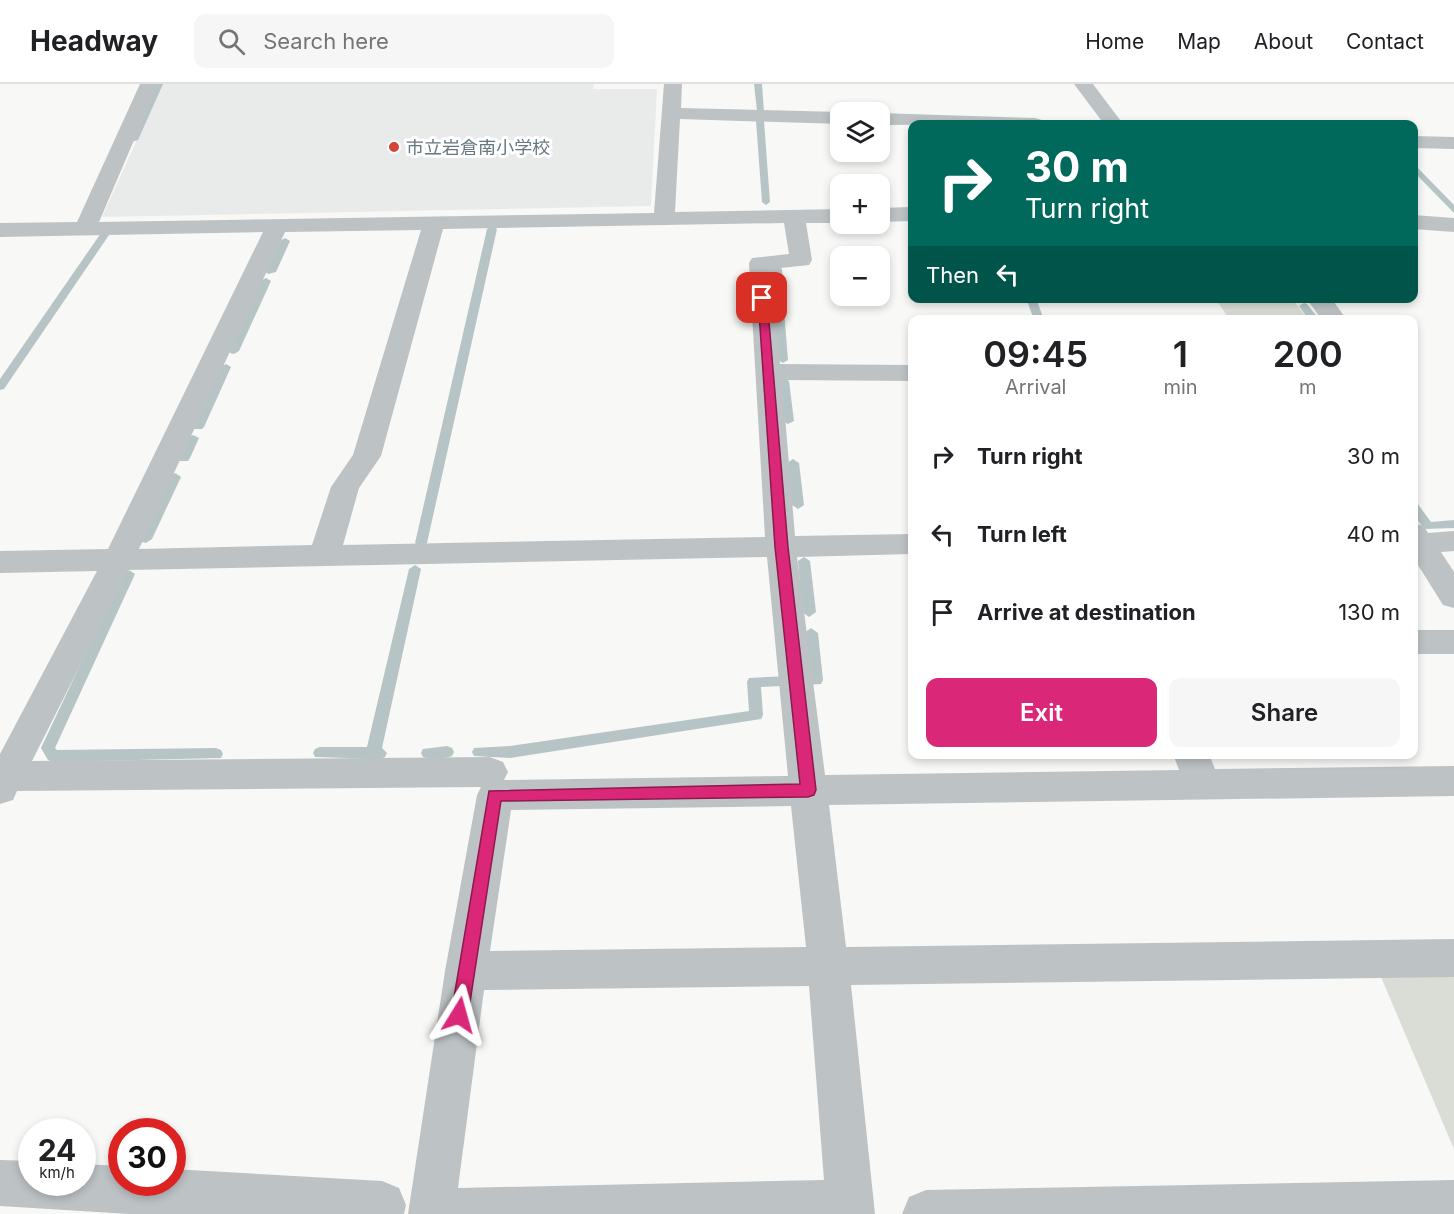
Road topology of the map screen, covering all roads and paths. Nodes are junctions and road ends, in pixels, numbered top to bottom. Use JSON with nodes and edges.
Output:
{"nodes":[{"id":1,"x":149,"y":84,"type":"edge"},
{"id":2,"x":673,"y":84,"type":"edge"},
{"id":3,"x":1083,"y":84,"type":"edge"},
{"id":4,"x":670,"y":113,"type":"junction"},
{"id":5,"x":830,"y":118,"type":"edge"},
{"id":6,"x":890,"y":120,"type":"edge"},
{"id":7,"x":908,"y":120,"type":"edge"},
{"id":8,"x":1111,"y":120,"type":"edge"},
{"id":9,"x":1418,"y":142,"type":"edge"},
{"id":10,"x":1454,"y":143,"type":"edge"},
{"id":11,"x":908,"y":214,"type":"edge"},
{"id":12,"x":890,"y":215,"type":"edge"},
{"id":13,"x":795,"y":216,"type":"junction"},
{"id":14,"x":830,"y":216,"type":"edge"},
{"id":15,"x":664,"y":219,"type":"junction"},
{"id":16,"x":434,"y":222,"type":"junction"},
{"id":17,"x":1418,"y":222,"type":"edge"},
{"id":18,"x":277,"y":225,"type":"junction"},
{"id":19,"x":1454,"y":225,"type":"edge"},
{"id":20,"x":84,"y":228,"type":"junction"},
{"id":21,"x":0,"y":230,"type":"edge"},
{"id":22,"x":1322,"y":303,"type":"edge"},
{"id":23,"x":1331,"y":315,"type":"edge"},
{"id":24,"x":768,"y":372,"type":"junction"},
{"id":25,"x":908,"y":373,"type":"edge"},
{"id":26,"x":1418,"y":537,"type":"edge"},
{"id":27,"x":1418,"y":540,"type":"edge"},
{"id":28,"x":1454,"y":541,"type":"edge"},
{"id":29,"x":908,"y":544,"type":"edge"},
{"id":30,"x":781,"y":547,"type":"junction"},
{"id":31,"x":324,"y":556,"type":"junction"},
{"id":32,"x":118,"y":560,"type":"junction"},
{"id":33,"x":0,"y":562,"type":"edge"},
{"id":34,"x":1454,"y":597,"type":"edge"},
{"id":35,"x":1418,"y":642,"type":"edge"},
{"id":36,"x":1454,"y":642,"type":"edge"},
{"id":37,"x":1197,"y":770,"type":"edge"},
{"id":38,"x":490,"y":772,"type":"dead end"},
{"id":39,"x":1454,"y":782,"type":"edge"},
{"id":40,"x":4,"y":783,"type":"edge"},
{"id":41,"x":808,"y":790,"type":"junction"},
{"id":42,"x":1454,"y":958,"type":"edge"},
{"id":43,"x":828,"y":966,"type":"junction"},
{"id":44,"x":466,"y":971,"type":"junction"},
{"id":45,"x":0,"y":1183,"type":"edge"},
{"id":46,"x":1454,"y":1204,"type":"edge"},
{"id":47,"x":850,"y":1209,"type":"edge"},
{"id":48,"x":380,"y":1214,"type":"edge"},
{"id":49,"x":926,"y":1214,"type":"edge"}],
"edges":[{"from":1,"to":20,"type":"street"},
{"from":2,"to":4,"type":"street"},
{"from":3,"to":8,"type":"street"},
{"from":4,"to":5,"type":"street"},
{"from":4,"to":15,"type":"street"},
{"from":6,"to":7,"type":"street"},
{"from":9,"to":10,"type":"street"},
{"from":11,"to":12,"type":"street"},
{"from":13,"to":14,"type":"street"},
{"from":13,"to":15,"type":"street"},
{"from":13,"to":24,"type":"street"},
{"from":15,"to":16,"type":"street"},
{"from":16,"to":18,"type":"street"},
{"from":16,"to":31,"type":"street"},
{"from":17,"to":19,"type":"street"},
{"from":18,"to":20,"type":"street"},
{"from":18,"to":32,"type":"street"},
{"from":20,"to":21,"type":"street"},
{"from":22,"to":23,"type":"street"},
{"from":24,"to":25,"type":"street"},
{"from":24,"to":30,"type":"street"},
{"from":26,"to":28,"type":"street"},
{"from":27,"to":34,"type":"street"},
{"from":29,"to":30,"type":"street"},
{"from":30,"to":31,"type":"street"},
{"from":30,"to":41,"type":"street"},
{"from":31,"to":32,"type":"street"},
{"from":32,"to":33,"type":"street"},
{"from":32,"to":40,"type":"street"},
{"from":35,"to":36,"type":"street"},
{"from":37,"to":39,"type":"street"},
{"from":37,"to":41,"type":"street"},
{"from":38,"to":40,"type":"street"},
{"from":41,"to":43,"type":"street"},
{"from":41,"to":44,"type":"street"},
{"from":42,"to":43,"type":"street"},
{"from":43,"to":44,"type":"street"},
{"from":43,"to":47,"type":"street"},
{"from":44,"to":47,"type":"street"},
{"from":45,"to":48,"type":"street"},
{"from":46,"to":49,"type":"street"}]}
